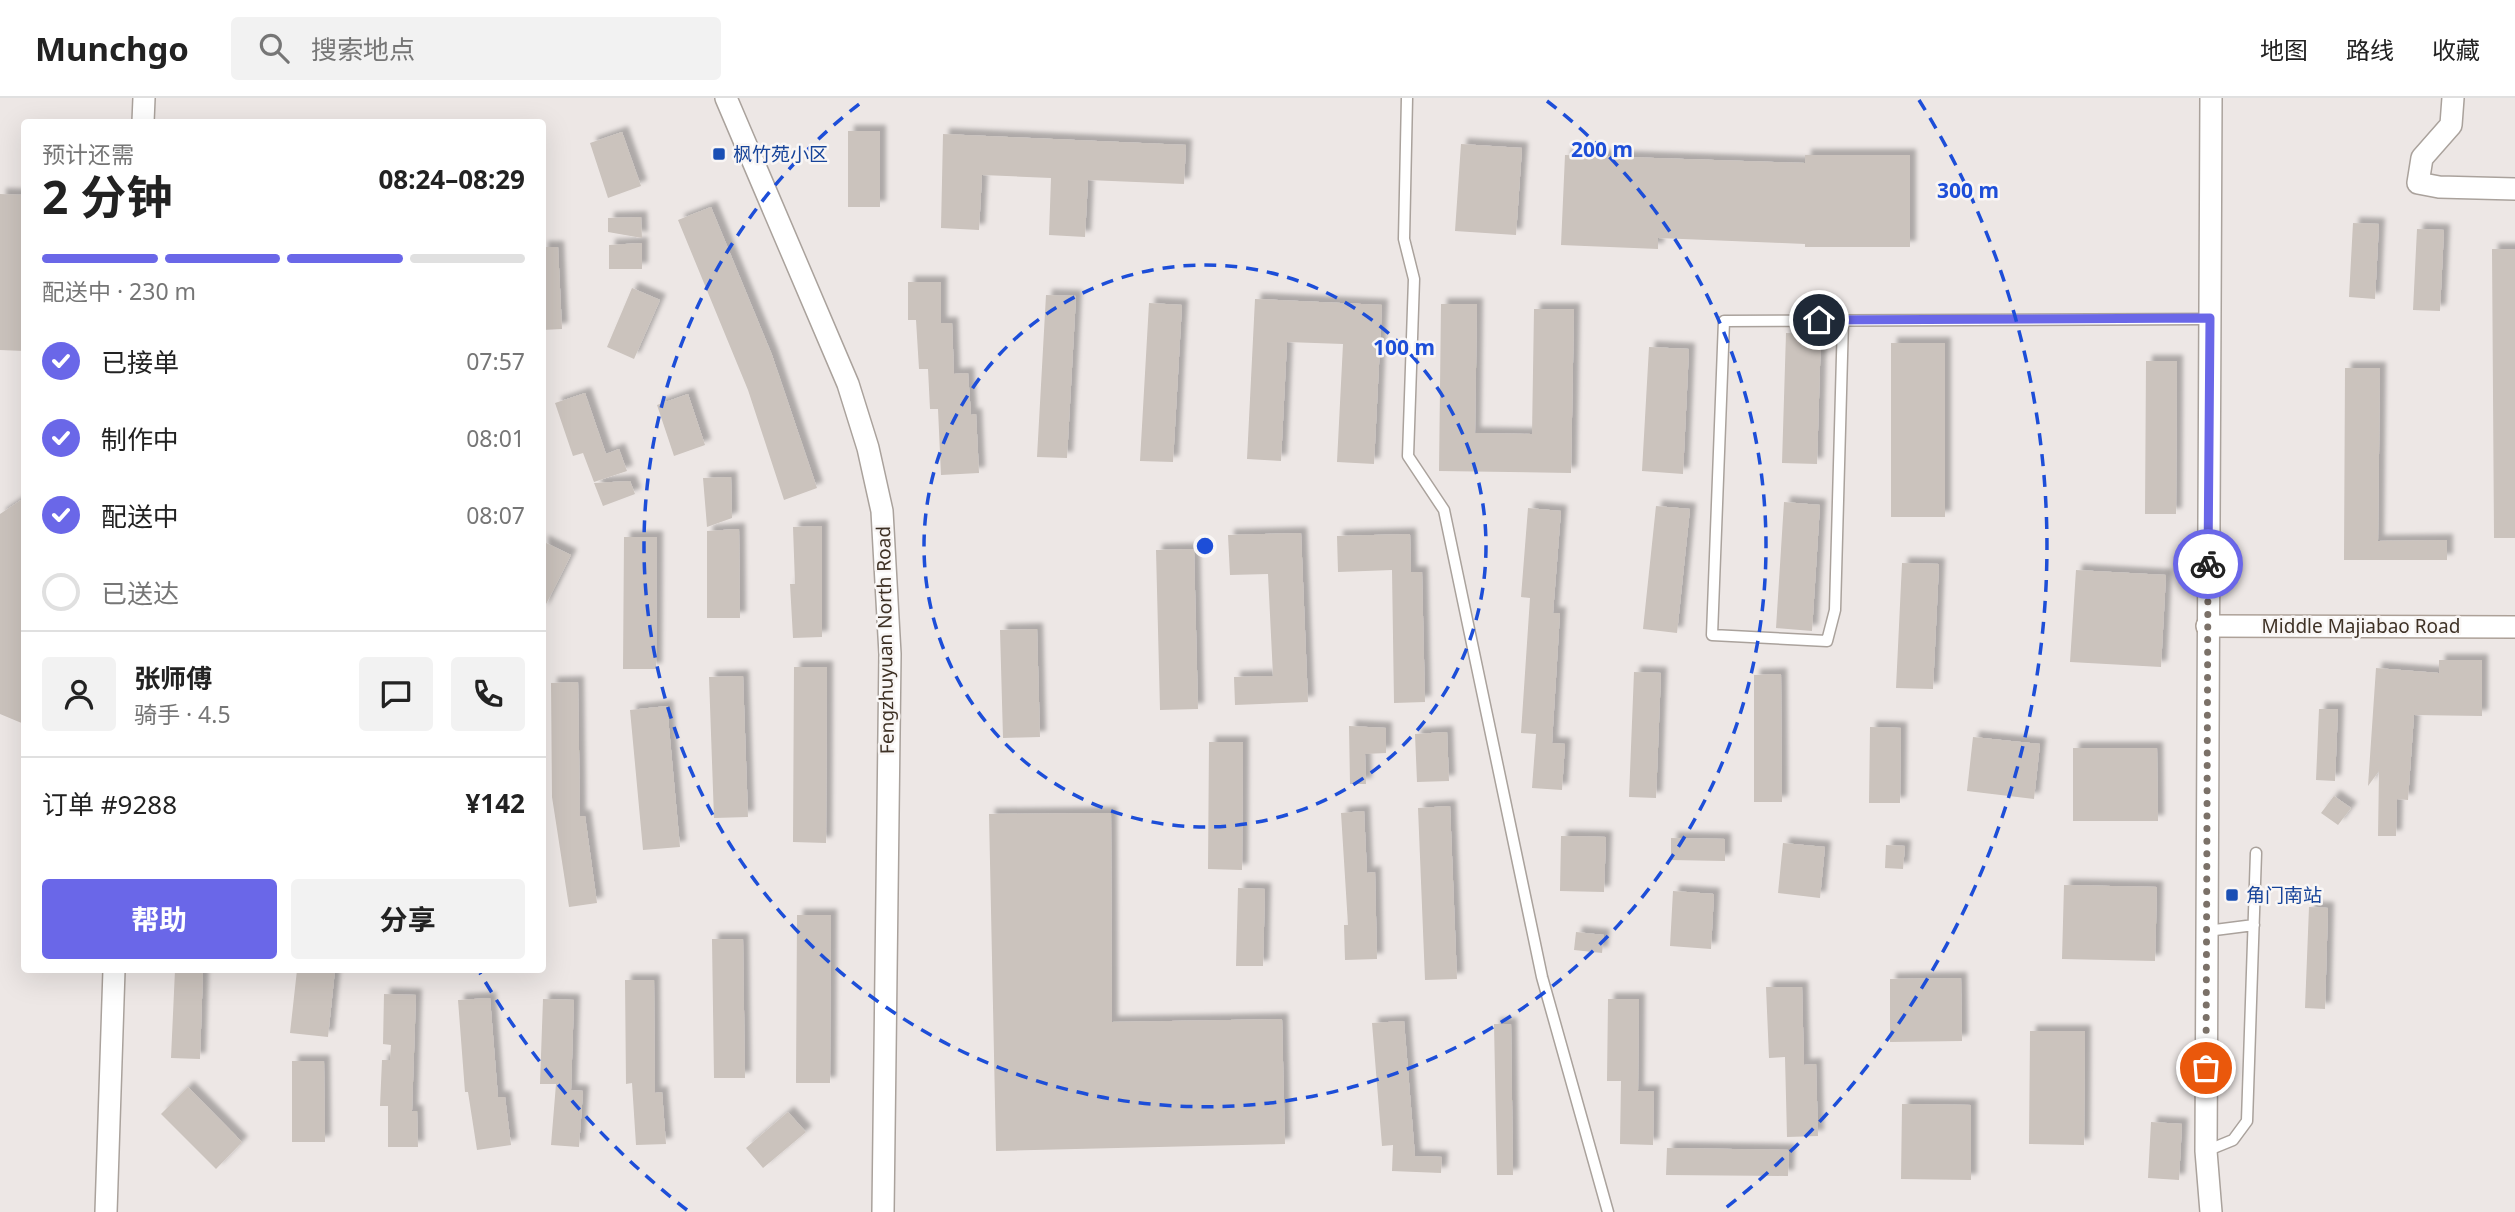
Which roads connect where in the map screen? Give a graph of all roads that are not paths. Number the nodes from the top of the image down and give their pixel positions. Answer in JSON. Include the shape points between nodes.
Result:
{"nodes":[{"id":1,"x":144,"y":98,"type":"edge"},
{"id":2,"x":726,"y":98,"type":"edge"},
{"id":3,"x":1407,"y":98,"type":"edge"},
{"id":4,"x":2211,"y":98,"type":"edge"},
{"id":5,"x":2453,"y":98,"type":"edge"},
{"id":6,"x":143,"y":119,"type":"edge"},
{"id":7,"x":2515,"y":189,"type":"edge"},
{"id":8,"x":2210,"y":318,"type":"junction"},
{"id":9,"x":1843,"y":320,"type":"junction"},
{"id":10,"x":2207,"y":626,"type":"junction"},
{"id":11,"x":2515,"y":627,"type":"edge"},
{"id":12,"x":2256,"y":853,"type":"dead end"},
{"id":13,"x":2254,"y":925,"type":"junction"},
{"id":14,"x":2207,"y":930,"type":"junction"},
{"id":15,"x":114,"y":973,"type":"edge"},
{"id":16,"x":2206,"y":1151,"type":"junction"},
{"id":17,"x":106,"y":1212,"type":"edge"},
{"id":18,"x":883,"y":1212,"type":"edge"},
{"id":19,"x":1608,"y":1212,"type":"edge"},
{"id":20,"x":2211,"y":1212,"type":"edge"}],
"edges":[{"from":1,"to":6,"type":"street"},
{"from":2,"to":18,"type":"street","name":"Fengzhuyuan North Road","via":[[848,384],[882,511],[890,654]]},
{"from":3,"to":19,"type":"lane","via":[[1404,239],[1414,279],[1408,456],[1444,510],[1542,977]]},
{"from":4,"to":8,"type":"street"},
{"from":5,"to":7,"type":"street","via":[[2451,125],[2422,158],[2418,183]]},
{"from":8,"to":9,"type":"lane"},
{"from":8,"to":10,"type":"street"},
{"from":9,"to":9,"type":"lane","via":[[1724,321],[1712,635],[1827,640],[1835,610]]},
{"from":10,"to":11,"type":"street","name":"Middle Majiabao Road"},
{"from":10,"to":14,"type":"street"},
{"from":12,"to":13,"type":"lane"},
{"from":13,"to":14,"type":"lane"},
{"from":13,"to":16,"type":"lane","via":[[2247,1121],[2233,1140]]},
{"from":14,"to":16,"type":"street"},
{"from":15,"to":17,"type":"street"},
{"from":16,"to":20,"type":"street"}]}
